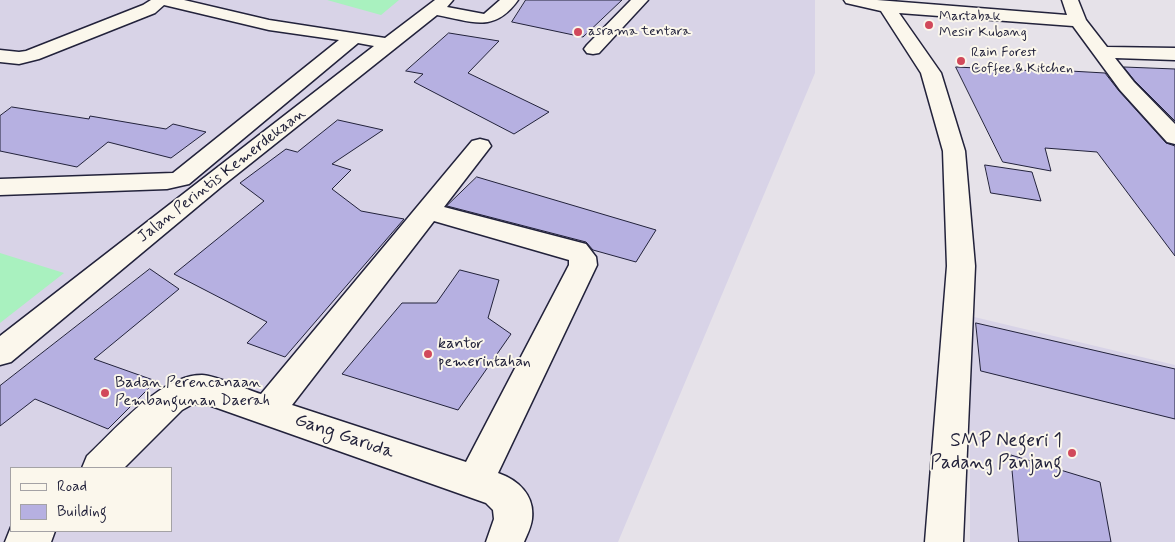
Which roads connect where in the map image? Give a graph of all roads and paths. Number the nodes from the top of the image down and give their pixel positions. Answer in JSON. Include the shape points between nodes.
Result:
{"nodes":[{"id":1,"x":162,"y":0,"type":"edge"},
{"id":2,"x":510,"y":0,"type":"edge"},
{"id":3,"x":640,"y":0,"type":"edge"},
{"id":4,"x":852,"y":0,"type":"edge"},
{"id":5,"x":1070,"y":0,"type":"edge"},
{"id":6,"x":439,"y":4,"type":"edge"},
{"id":7,"x":886,"y":7,"type":"junction"},
{"id":8,"x":1078,"y":20,"type":"junction"},
{"id":9,"x":354,"y":37,"type":"junction"},
{"id":10,"x":389,"y":44,"type":"junction"},
{"id":11,"x":593,"y":49,"type":"dead end"},
{"id":12,"x":1103,"y":52,"type":"junction"},
{"id":13,"x":1175,"y":54,"type":"edge"},
{"id":14,"x":0,"y":56,"type":"edge"},
{"id":15,"x":1175,"y":136,"type":"edge"},
{"id":16,"x":480,"y":146,"type":"dead end"},
{"id":17,"x":0,"y":187,"type":"edge"},
{"id":18,"x":428,"y":210,"type":"junction"},
{"id":19,"x":0,"y":353,"type":"edge"},
{"id":20,"x":266,"y":411,"type":"junction"},
{"id":21,"x":101,"y":467,"type":"edge"},
{"id":22,"x":475,"y":482,"type":"junction"},
{"id":23,"x":35,"y":532,"type":"edge"},
{"id":24,"x":24,"y":542,"type":"edge"},
{"id":25,"x":504,"y":542,"type":"edge"},
{"id":26,"x":944,"y":542,"type":"edge"}],
"edges":[{"from":1,"to":9,"type":"street","via":[[268,25]]},
{"from":1,"to":14,"type":"street","via":[[149,9],[32,55],[19,58]]},
{"from":2,"to":6,"type":"street","via":[[491,17],[484,19]]},
{"from":3,"to":11,"type":"street"},
{"from":4,"to":7,"type":"street"},
{"from":5,"to":8,"type":"street"},
{"from":6,"to":10,"type":"street","name":"Jalan Perintis Kemerdekaan"},
{"from":7,"to":8,"type":"street"},
{"from":7,"to":26,"type":"street","via":[[932,73],[954,152],[960,266]]},
{"from":8,"to":12,"type":"street"},
{"from":9,"to":10,"type":"street"},
{"from":9,"to":17,"type":"street","via":[[181,178],[167,182]]},
{"from":10,"to":19,"type":"street","name":"Jalan Perintis Kemerdekaan"},
{"from":12,"to":13,"type":"street"},
{"from":12,"to":15,"type":"street","via":[[1127,86]]},
{"from":16,"to":18,"type":"street"},
{"from":18,"to":20,"type":"street"},
{"from":18,"to":22,"type":"street","via":[[577,251],[583,257],[583,265]]},
{"from":20,"to":21,"type":"street","name":"Gang Garuda","via":[[203,389],[186,392],[170,400]]},
{"from":20,"to":22,"type":"street","name":"Gang Garuda"},
{"from":22,"to":25,"type":"street","name":"Gang Garuda","via":[[498,490],[511,501],[512,519]]},
{"from":23,"to":24,"type":"street"}]}
